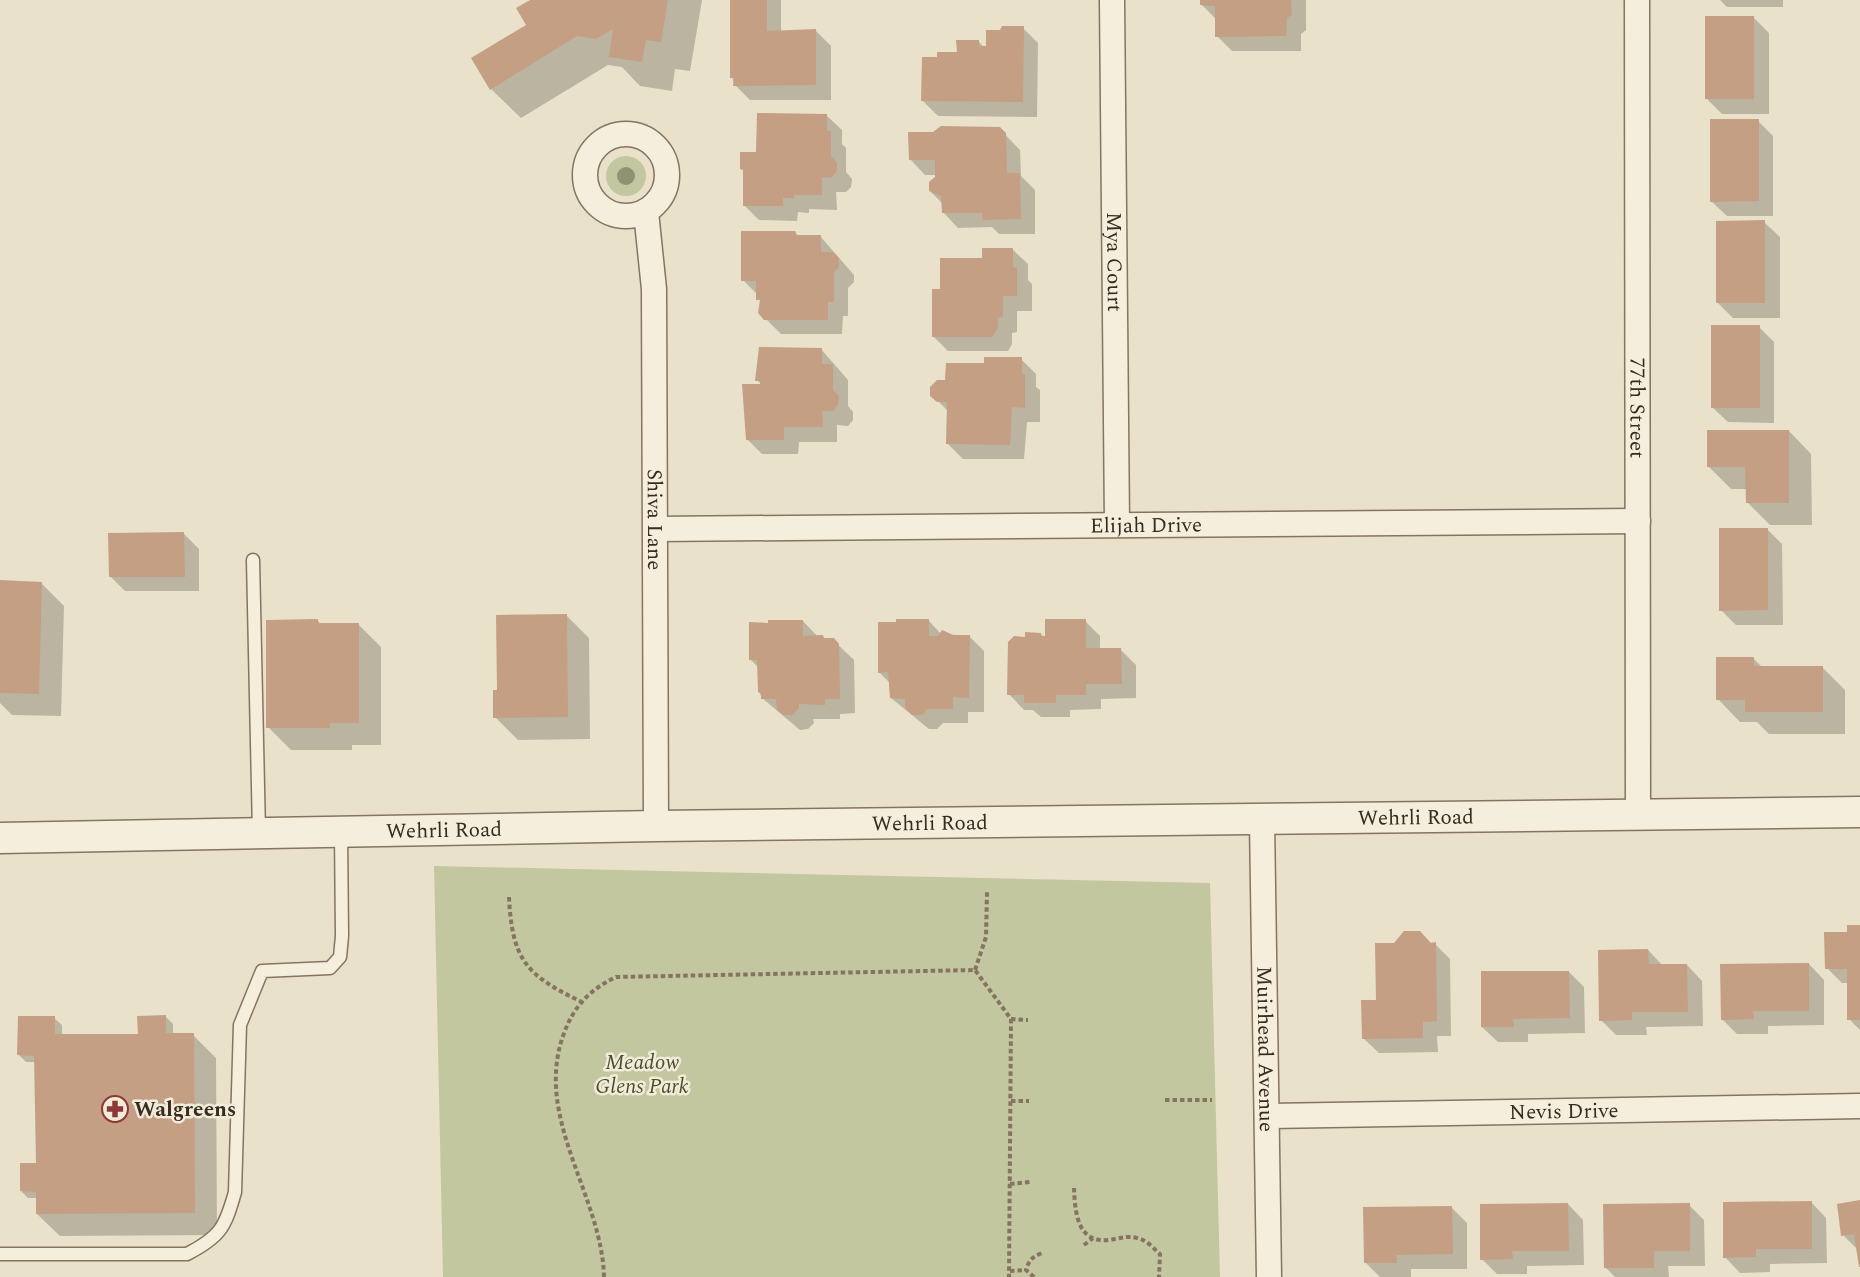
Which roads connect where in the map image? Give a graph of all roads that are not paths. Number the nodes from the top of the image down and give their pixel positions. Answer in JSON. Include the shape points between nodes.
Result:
{"nodes":[{"id":1,"x":1112,"y":0,"type":"edge"},
{"id":2,"x":1637,"y":0,"type":"edge"},
{"id":3,"x":646,"y":212,"type":"dead end"},
{"id":4,"x":1638,"y":521,"type":"junction"},
{"id":5,"x":1117,"y":524,"type":"junction"},
{"id":6,"x":656,"y":529,"type":"junction"},
{"id":7,"x":253,"y":560,"type":"dead end"},
{"id":8,"x":1860,"y":812,"type":"edge"},
{"id":9,"x":1638,"y":817,"type":"junction"},
{"id":10,"x":1262,"y":821,"type":"junction"},
{"id":11,"x":656,"y":826,"type":"junction"},
{"id":12,"x":341,"y":832,"type":"junction"},
{"id":13,"x":259,"y":833,"type":"junction"},
{"id":14,"x":0,"y":838,"type":"edge"},
{"id":15,"x":1860,"y":1106,"type":"edge"},
{"id":16,"x":1267,"y":1116,"type":"junction"},
{"id":17,"x":0,"y":1254,"type":"edge"},
{"id":18,"x":1269,"y":1277,"type":"edge"}],
"edges":[{"from":1,"to":5,"type":"street","name":"Mya Court"},
{"from":2,"to":4,"type":"street","name":"77th Street"},
{"from":3,"to":6,"type":"street","name":"Shiva Lane","via":[[654,289]]},
{"from":4,"to":5,"type":"street","name":"Elijah Drive"},
{"from":4,"to":9,"type":"street","name":"77th Street"},
{"from":5,"to":6,"type":"street","name":"Elijah Drive"},
{"from":6,"to":11,"type":"street","name":"Shiva Lane"},
{"from":7,"to":13,"type":"lane"},
{"from":8,"to":9,"type":"street","name":"Wehrli Road"},
{"from":9,"to":10,"type":"street","name":"Wehrli Road"},
{"from":10,"to":11,"type":"street","name":"Wehrli Road"},
{"from":10,"to":16,"type":"street","name":"Muirhead Avenue"},
{"from":11,"to":12,"type":"street","name":"Wehrli Road"},
{"from":12,"to":13,"type":"street","name":"Wehrli Road"},
{"from":12,"to":17,"type":"lane","via":[[340,957],[330,968],[262,971],[240,1025],[235,1192],[228,1218],[212,1242],[187,1254]]},
{"from":13,"to":14,"type":"street","name":"Wehrli Road"},
{"from":15,"to":16,"type":"street","name":"Nevis Drive"},
{"from":16,"to":18,"type":"street","name":"Muirhead Avenue"}]}
